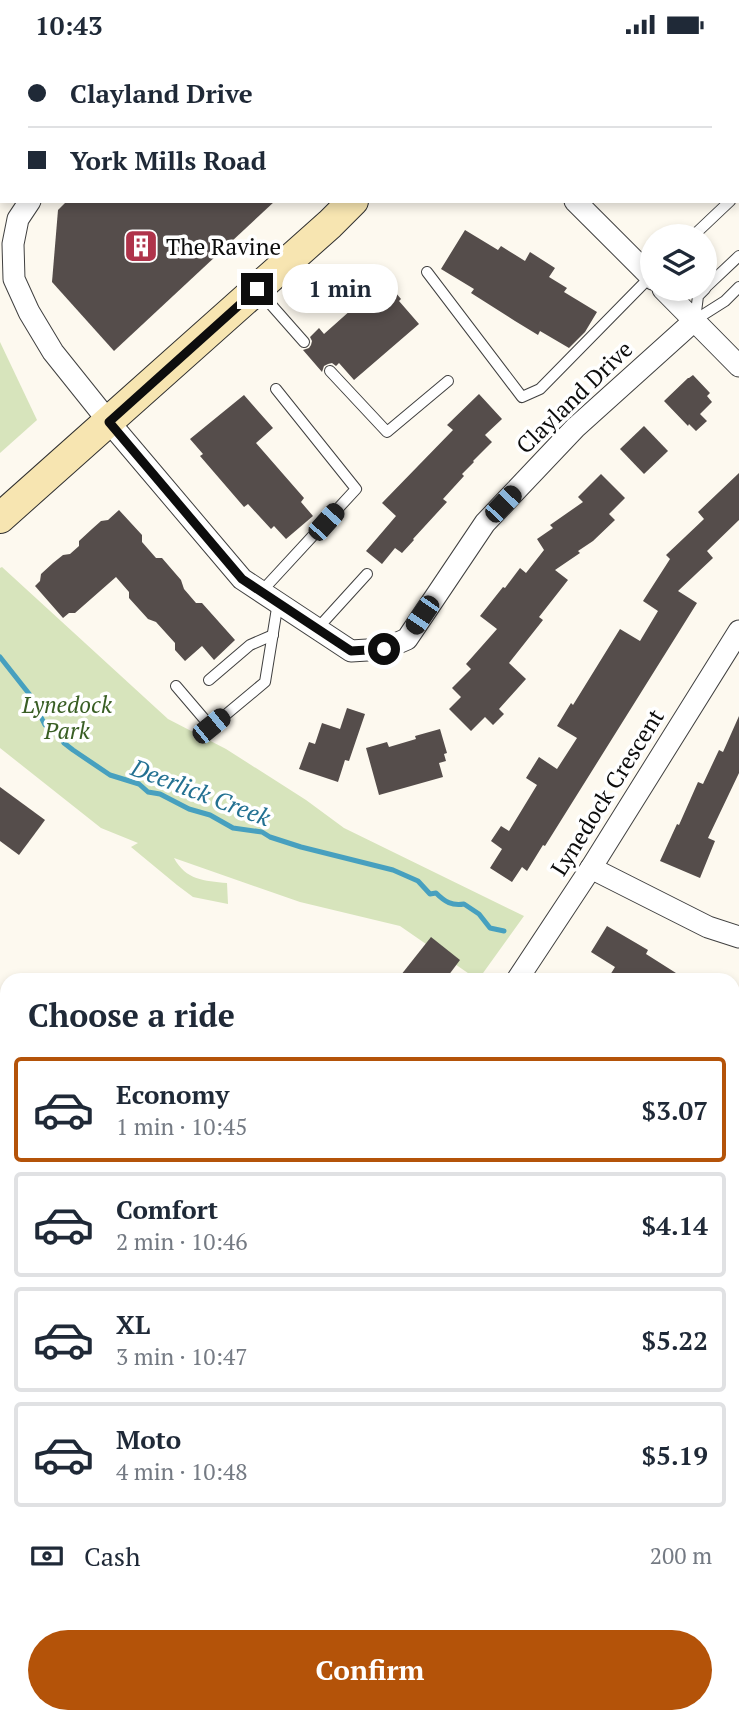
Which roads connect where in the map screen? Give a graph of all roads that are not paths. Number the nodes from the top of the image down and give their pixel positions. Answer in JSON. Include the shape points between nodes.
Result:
{"nodes":[{"id":1,"x":29,"y":203,"type":"edge"},
{"id":2,"x":351,"y":203,"type":"edge"},
{"id":3,"x":577,"y":203,"type":"edge"},
{"id":4,"x":728,"y":203,"type":"edge"},
{"id":5,"x":706,"y":224,"type":"edge"},
{"id":6,"x":739,"y":256,"type":"edge"},
{"id":7,"x":640,"y":264,"type":"edge"},
{"id":8,"x":427,"y":272,"type":"dead end"},
{"id":9,"x":717,"y":277,"type":"edge"},
{"id":10,"x":739,"y":287,"type":"edge"},
{"id":11,"x":257,"y":289,"type":"junction"},
{"id":12,"x":640,"y":293,"type":"edge"},
{"id":13,"x":676,"y":301,"type":"edge"},
{"id":14,"x":697,"y":301,"type":"edge"},
{"id":15,"x":695,"y":320,"type":"junction"},
{"id":16,"x":304,"y":342,"type":"dead end"},
{"id":17,"x":739,"y":366,"type":"edge"},
{"id":18,"x":330,"y":371,"type":"dead end"},
{"id":19,"x":448,"y":381,"type":"dead end"},
{"id":20,"x":276,"y":389,"type":"dead end"},
{"id":21,"x":109,"y":422,"type":"junction"},
{"id":22,"x":0,"y":518,"type":"edge"},
{"id":23,"x":367,"y":575,"type":"dead end"},
{"id":24,"x":270,"y":597,"type":"junction"},
{"id":25,"x":317,"y":629,"type":"junction"},
{"id":26,"x":739,"y":631,"type":"edge"},
{"id":27,"x":273,"y":635,"type":"junction"},
{"id":28,"x":733,"y":653,"type":"edge"},
{"id":29,"x":209,"y":681,"type":"dead end"},
{"id":30,"x":176,"y":686,"type":"dead end"},
{"id":31,"x":591,"y":868,"type":"junction"},
{"id":32,"x":739,"y":937,"type":"edge"},
{"id":33,"x":522,"y":973,"type":"edge"}],
"edges":[{"from":1,"to":21,"type":"street","name":"Clayland Drive","via":[[18,219],[13,244],[14,279],[53,352]]},
{"from":2,"to":11,"type":"main road"},
{"from":3,"to":7,"type":"street"},
{"from":4,"to":5,"type":"lane"},
{"from":6,"to":9,"type":"lane"},
{"from":8,"to":12,"type":"lane","via":[[522,397],[540,389]]},
{"from":10,"to":15,"type":"lane"},
{"from":11,"to":16,"type":"lane"},
{"from":11,"to":21,"type":"main road"},
{"from":13,"to":15,"type":"street"},
{"from":14,"to":15,"type":"lane"},
{"from":15,"to":17,"type":"street"},
{"from":15,"to":25,"type":"street","name":"Clayland Drive","via":[[575,428],[485,523],[407,639],[384,649],[351,651]]},
{"from":18,"to":19,"type":"lane","via":[[387,432]]},
{"from":20,"to":24,"type":"lane","via":[[356,489]]},
{"from":21,"to":22,"type":"main road"},
{"from":21,"to":24,"type":"street","name":"Clayland Drive","via":[[242,579]]},
{"from":23,"to":25,"type":"lane"},
{"from":24,"to":25,"type":"street","name":"Clayland Drive"},
{"from":24,"to":27,"type":"lane"},
{"from":26,"to":28,"type":"street","name":"Lynedock Crescent"},
{"from":27,"to":29,"type":"lane","via":[[250,645]]},
{"from":27,"to":30,"type":"lane","via":[[265,682],[211,726]]},
{"from":28,"to":31,"type":"street","name":"Lynedock Crescent"},
{"from":31,"to":32,"type":"street","via":[[708,927]]},
{"from":31,"to":33,"type":"street","name":"Lynedock Crescent"}]}
